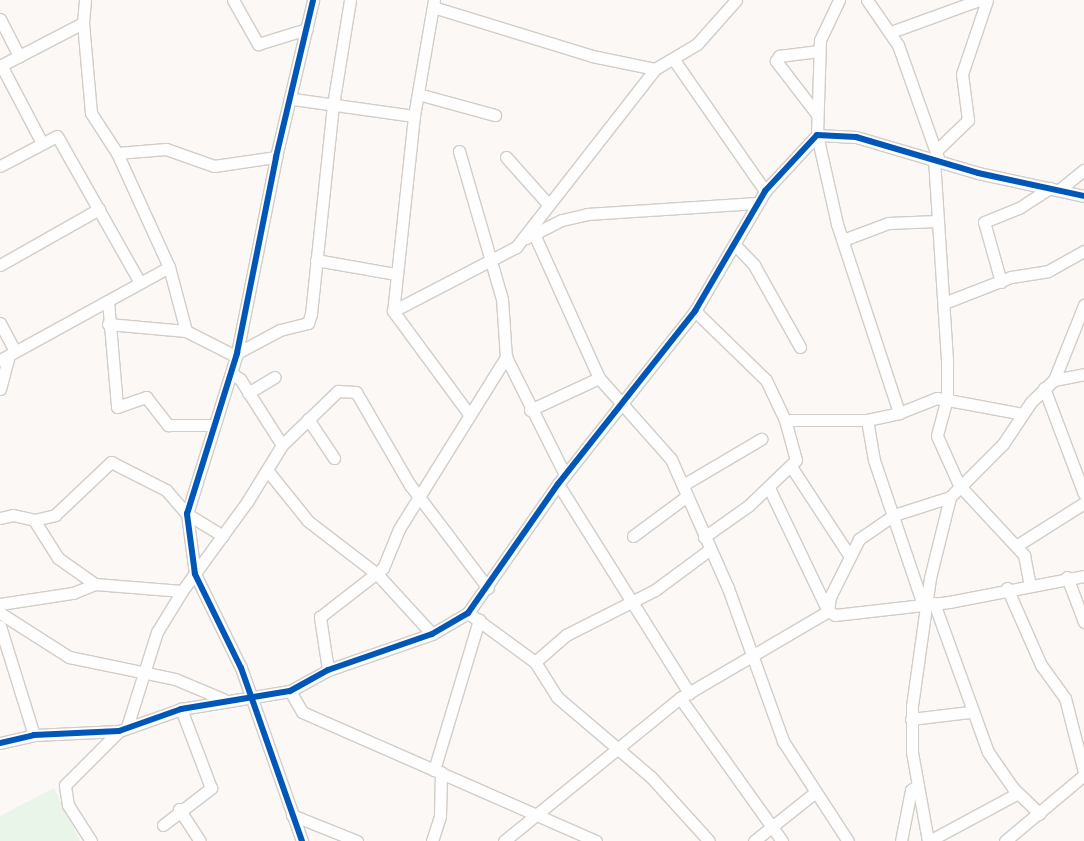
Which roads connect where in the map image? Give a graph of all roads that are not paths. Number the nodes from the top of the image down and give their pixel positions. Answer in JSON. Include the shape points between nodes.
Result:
{"nodes":[{"id":1,"x":85,"y":0,"type":"edge"},
{"id":2,"x":234,"y":0,"type":"edge"},
{"id":3,"x":313,"y":0,"type":"edge"},
{"id":4,"x":350,"y":0,"type":"edge"},
{"id":5,"x":736,"y":0,"type":"edge"},
{"id":6,"x":839,"y":0,"type":"edge"},
{"id":7,"x":866,"y":0,"type":"edge"},
{"id":8,"x":979,"y":0,"type":"edge"},
{"id":9,"x":987,"y":0,"type":"edge"},
{"id":10,"x":433,"y":3,"type":"edge"},
{"id":11,"x":0,"y":19,"type":"edge"},
{"id":12,"x":83,"y":23,"type":"junction"},
{"id":13,"x":307,"y":29,"type":"junction"},
{"id":14,"x":891,"y":32,"type":"junction"},
{"id":15,"x":819,"y":51,"type":"junction"},
{"id":16,"x":19,"y":56,"type":"junction"},
{"id":17,"x":674,"y":60,"type":"junction"},
{"id":18,"x":0,"y":66,"type":"edge"},
{"id":19,"x":655,"y":69,"type":"junction"},
{"id":20,"x":418,"y":94,"type":"junction"},
{"id":21,"x":293,"y":99,"type":"junction"},
{"id":22,"x":333,"y":106,"type":"junction"},
{"id":23,"x":816,"y":113,"type":"junction"},
{"id":24,"x":495,"y":114,"type":"dead end"},
{"id":25,"x":414,"y":116,"type":"junction"},
{"id":26,"x":817,"y":135,"type":"junction"},
{"id":27,"x":42,"y":143,"type":"junction"},
{"id":28,"x":459,"y":151,"type":"dead end"},
{"id":29,"x":117,"y":153,"type":"junction"},
{"id":30,"x":506,"y":156,"type":"dead end"},
{"id":31,"x":937,"y":156,"type":"junction"},
{"id":32,"x":276,"y":157,"type":"junction"},
{"id":33,"x":0,"y":166,"type":"edge"},
{"id":34,"x":1084,"y":170,"type":"edge"},
{"id":35,"x":1055,"y":189,"type":"junction"},
{"id":36,"x":765,"y":191,"type":"junction"},
{"id":37,"x":1084,"y":196,"type":"edge"},
{"id":38,"x":757,"y":203,"type":"junction"},
{"id":39,"x":548,"y":204,"type":"junction"},
{"id":40,"x":99,"y":209,"type":"junction"},
{"id":41,"x":938,"y":221,"type":"junction"},
{"id":42,"x":530,"y":236,"type":"junction"},
{"id":43,"x":843,"y":240,"type":"junction"},
{"id":44,"x":735,"y":245,"type":"junction"},
{"id":45,"x":1084,"y":251,"type":"edge"},
{"id":46,"x":316,"y":260,"type":"junction"},
{"id":47,"x":489,"y":261,"type":"junction"},
{"id":48,"x":0,"y":265,"type":"edge"},
{"id":49,"x":169,"y":267,"type":"junction"},
{"id":50,"x":396,"y":274,"type":"junction"},
{"id":51,"x":139,"y":281,"type":"junction"},
{"id":52,"x":1001,"y":282,"type":"junction"},
{"id":53,"x":108,"y":301,"type":"junction"},
{"id":54,"x":944,"y":303,"type":"junction"},
{"id":55,"x":393,"y":311,"type":"junction"},
{"id":56,"x":696,"y":311,"type":"junction"},
{"id":57,"x":1083,"y":314,"type":"edge"},
{"id":58,"x":0,"y":323,"type":"edge"},
{"id":59,"x":108,"y":324,"type":"junction"},
{"id":60,"x":186,"y":331,"type":"junction"},
{"id":61,"x":800,"y":347,"type":"dead end"},
{"id":62,"x":8,"y":355,"type":"edge"},
{"id":63,"x":236,"y":355,"type":"junction"},
{"id":64,"x":506,"y":358,"type":"junction"},
{"id":65,"x":231,"y":373,"type":"junction"},
{"id":66,"x":1084,"y":374,"type":"edge"},
{"id":67,"x":275,"y":378,"type":"dead end"},
{"id":68,"x":599,"y":378,"type":"junction"},
{"id":69,"x":1054,"y":380,"type":"junction"},
{"id":70,"x":1044,"y":388,"type":"junction"},
{"id":71,"x":0,"y":389,"type":"edge"},
{"id":72,"x":248,"y":393,"type":"junction"},
{"id":73,"x":947,"y":398,"type":"junction"},
{"id":74,"x":623,"y":408,"type":"junction"},
{"id":75,"x":530,"y":410,"type":"junction"},
{"id":76,"x":469,"y":414,"type":"junction"},
{"id":77,"x":899,"y":414,"type":"junction"},
{"id":78,"x":1023,"y":414,"type":"junction"},
{"id":79,"x":308,"y":419,"type":"junction"},
{"id":80,"x":786,"y":420,"type":"junction"},
{"id":81,"x":868,"y":420,"type":"junction"},
{"id":82,"x":214,"y":425,"type":"junction"},
{"id":83,"x":761,"y":439,"type":"dead end"},
{"id":84,"x":282,"y":445,"type":"junction"},
{"id":85,"x":334,"y":458,"type":"dead end"},
{"id":86,"x":792,"y":468,"type":"junction"},
{"id":87,"x":267,"y":470,"type":"junction"},
{"id":88,"x":565,"y":475,"type":"junction"},
{"id":89,"x":558,"y":484,"type":"junction"},
{"id":90,"x":682,"y":485,"type":"junction"},
{"id":91,"x":959,"y":485,"type":"junction"},
{"id":92,"x":768,"y":488,"type":"junction"},
{"id":93,"x":1084,"y":494,"type":"edge"},
{"id":94,"x":687,"y":496,"type":"junction"},
{"id":95,"x":418,"y":497,"type":"junction"},
{"id":96,"x":950,"y":497,"type":"junction"},
{"id":97,"x":1084,"y":503,"type":"edge"},
{"id":98,"x":187,"y":514,"type":"junction"},
{"id":99,"x":894,"y":515,"type":"junction"},
{"id":100,"x":0,"y":518,"type":"edge"},
{"id":101,"x":34,"y":520,"type":"junction"},
{"id":102,"x":224,"y":536,"type":"junction"},
{"id":103,"x":633,"y":536,"type":"dead end"},
{"id":104,"x":704,"y":537,"type":"junction"},
{"id":105,"x":1016,"y":546,"type":"junction"},
{"id":106,"x":709,"y":550,"type":"junction"},
{"id":107,"x":849,"y":555,"type":"junction"},
{"id":108,"x":195,"y":574,"type":"junction"},
{"id":109,"x":378,"y":575,"type":"junction"},
{"id":110,"x":1084,"y":576,"type":"edge"},
{"id":111,"x":1067,"y":577,"type":"junction"},
{"id":112,"x":95,"y":584,"type":"junction"},
{"id":113,"x":1030,"y":585,"type":"junction"},
{"id":114,"x":488,"y":588,"type":"junction"},
{"id":115,"x":1007,"y":588,"type":"junction"},
{"id":116,"x":182,"y":591,"type":"junction"},
{"id":117,"x":0,"y":604,"type":"edge"},
{"id":118,"x":630,"y":604,"type":"junction"},
{"id":119,"x":928,"y":604,"type":"junction"},
{"id":120,"x":828,"y":611,"type":"junction"},
{"id":121,"x":0,"y":613,"type":"edge"},
{"id":122,"x":468,"y":613,"type":"junction"},
{"id":123,"x":479,"y":620,"type":"junction"},
{"id":124,"x":1084,"y":622,"type":"edge"},
{"id":125,"x":0,"y":626,"type":"edge"},
{"id":126,"x":432,"y":634,"type":"junction"},
{"id":127,"x":751,"y":657,"type":"junction"},
{"id":128,"x":535,"y":662,"type":"junction"},
{"id":129,"x":328,"y":670,"type":"junction"},
{"id":130,"x":146,"y":673,"type":"junction"},
{"id":131,"x":290,"y":691,"type":"junction"},
{"id":132,"x":684,"y":696,"type":"junction"},
{"id":133,"x":251,"y":697,"type":"junction"},
{"id":134,"x":223,"y":699,"type":"junction"},
{"id":135,"x":181,"y":708,"type":"junction"},
{"id":136,"x":970,"y":712,"type":"junction"},
{"id":137,"x":911,"y":719,"type":"junction"},
{"id":138,"x":123,"y":729,"type":"junction"},
{"id":139,"x":34,"y":735,"type":"junction"},
{"id":140,"x":0,"y":743,"type":"edge"},
{"id":141,"x":616,"y":748,"type":"junction"},
{"id":142,"x":437,"y":771,"type":"junction"},
{"id":143,"x":1084,"y":773,"type":"edge"},
{"id":144,"x":917,"y":786,"type":"junction"},
{"id":145,"x":1018,"y":793,"type":"junction"},
{"id":146,"x":813,"y":794,"type":"junction"},
{"id":147,"x":179,"y":809,"type":"junction"},
{"id":148,"x":535,"y":813,"type":"junction"},
{"id":149,"x":1040,"y":814,"type":"junction"},
{"id":150,"x":292,"y":815,"type":"junction"},
{"id":151,"x":163,"y":825,"type":"dead end"},
{"id":152,"x":770,"y":826,"type":"junction"},
{"id":153,"x":91,"y":841,"type":"edge"},
{"id":154,"x":200,"y":841,"type":"edge"},
{"id":155,"x":302,"y":841,"type":"edge"},
{"id":156,"x":357,"y":841,"type":"edge"},
{"id":157,"x":432,"y":841,"type":"edge"},
{"id":158,"x":504,"y":841,"type":"edge"},
{"id":159,"x":596,"y":841,"type":"edge"},
{"id":160,"x":709,"y":841,"type":"edge"},
{"id":161,"x":754,"y":841,"type":"edge"},
{"id":162,"x":782,"y":841,"type":"edge"},
{"id":163,"x":848,"y":841,"type":"edge"},
{"id":164,"x":901,"y":841,"type":"edge"},
{"id":165,"x":928,"y":841,"type":"edge"},
{"id":166,"x":1005,"y":841,"type":"edge"}],
"edges":[{"from":1,"to":12,"type":"street"},
{"from":2,"to":13,"type":"street","via":[[258,44]]},
{"from":3,"to":13,"type":"street"},
{"from":4,"to":22,"type":"street"},
{"from":5,"to":17,"type":"street","via":[[712,30]]},
{"from":6,"to":15,"type":"street","via":[[824,27]]},
{"from":7,"to":14,"type":"street"},
{"from":8,"to":14,"type":"street"},
{"from":9,"to":31,"type":"street","via":[[962,74],[968,120]]},
{"from":10,"to":19,"type":"street","via":[[592,56]]},
{"from":10,"to":20,"type":"street"},
{"from":11,"to":16,"type":"street"},
{"from":12,"to":16,"type":"street"},
{"from":12,"to":29,"type":"street","via":[[91,113]]},
{"from":13,"to":21,"type":"street"},
{"from":14,"to":31,"type":"street"},
{"from":15,"to":23,"type":"street"},
{"from":15,"to":23,"type":"street","via":[[779,56],[776,61]]},
{"from":16,"to":18,"type":"street"},
{"from":17,"to":19,"type":"street"},
{"from":17,"to":36,"type":"street"},
{"from":18,"to":27,"type":"street"},
{"from":19,"to":39,"type":"street"},
{"from":20,"to":24,"type":"street"},
{"from":20,"to":25,"type":"street"},
{"from":21,"to":22,"type":"street"},
{"from":21,"to":32,"type":"street"},
{"from":22,"to":25,"type":"street"},
{"from":22,"to":46,"type":"street"},
{"from":23,"to":26,"type":"street"},
{"from":25,"to":50,"type":"street"},
{"from":26,"to":31,"type":"street","via":[[856,138]]},
{"from":26,"to":36,"type":"street"},
{"from":26,"to":43,"type":"street"},
{"from":27,"to":33,"type":"street"},
{"from":27,"to":40,"type":"street","via":[[57,136]]},
{"from":28,"to":47,"type":"street"},
{"from":29,"to":32,"type":"street","via":[[166,149],[214,166]]},
{"from":29,"to":49,"type":"street"},
{"from":30,"to":39,"type":"street"},
{"from":31,"to":35,"type":"street"},
{"from":31,"to":41,"type":"street"},
{"from":32,"to":63,"type":"street"},
{"from":34,"to":35,"type":"street"},
{"from":35,"to":37,"type":"street"},
{"from":35,"to":52,"type":"street","via":[[984,222]]},
{"from":36,"to":38,"type":"street"},
{"from":38,"to":42,"type":"street","via":[[587,214]]},
{"from":38,"to":44,"type":"street"},
{"from":39,"to":42,"type":"street"},
{"from":40,"to":48,"type":"street"},
{"from":40,"to":51,"type":"street"},
{"from":41,"to":43,"type":"street","via":[[888,223]]},
{"from":41,"to":54,"type":"street"},
{"from":42,"to":47,"type":"street"},
{"from":42,"to":68,"type":"street"},
{"from":43,"to":77,"type":"street"},
{"from":44,"to":56,"type":"street"},
{"from":44,"to":61,"type":"street","via":[[754,264]]},
{"from":45,"to":52,"type":"street","via":[[1048,271]]},
{"from":46,"to":50,"type":"street"},
{"from":46,"to":63,"type":"street","via":[[308,324],[280,330]]},
{"from":47,"to":55,"type":"street"},
{"from":47,"to":64,"type":"street","via":[[502,299]]},
{"from":49,"to":51,"type":"street"},
{"from":49,"to":60,"type":"street"},
{"from":50,"to":55,"type":"street"},
{"from":51,"to":53,"type":"street"},
{"from":52,"to":54,"type":"street"},
{"from":53,"to":59,"type":"street"},
{"from":53,"to":62,"type":"street"},
{"from":54,"to":73,"type":"street"},
{"from":55,"to":76,"type":"street"},
{"from":56,"to":74,"type":"street"},
{"from":56,"to":80,"type":"street","via":[[766,380]]},
{"from":57,"to":69,"type":"street"},
{"from":58,"to":62,"type":"street"},
{"from":59,"to":60,"type":"street"},
{"from":59,"to":82,"type":"street","via":[[117,407],[146,396],[168,426]]},
{"from":60,"to":63,"type":"street"},
{"from":62,"to":71,"type":"street"},
{"from":63,"to":65,"type":"street"},
{"from":64,"to":75,"type":"street"},
{"from":64,"to":76,"type":"street"},
{"from":65,"to":72,"type":"street"},
{"from":65,"to":82,"type":"street"},
{"from":66,"to":69,"type":"street"},
{"from":67,"to":72,"type":"street"},
{"from":68,"to":74,"type":"street"},
{"from":68,"to":75,"type":"street"},
{"from":69,"to":70,"type":"street"},
{"from":70,"to":78,"type":"street"},
{"from":70,"to":93,"type":"street"},
{"from":72,"to":84,"type":"street"},
{"from":73,"to":77,"type":"street","via":[[927,400]]},
{"from":73,"to":78,"type":"street"},
{"from":73,"to":91,"type":"street","via":[[937,436]]},
{"from":74,"to":88,"type":"street"},
{"from":74,"to":90,"type":"street","via":[[670,459]]},
{"from":75,"to":88,"type":"street"},
{"from":76,"to":95,"type":"street"},
{"from":77,"to":81,"type":"street"},
{"from":78,"to":91,"type":"street","via":[[1003,444]]},
{"from":79,"to":84,"type":"street"},
{"from":79,"to":85,"type":"street"},
{"from":79,"to":95,"type":"street","via":[[338,392],[356,392]]},
{"from":80,"to":81,"type":"street"},
{"from":80,"to":86,"type":"street","via":[[796,460]]},
{"from":81,"to":99,"type":"street","via":[[874,460]]},
{"from":82,"to":98,"type":"street"},
{"from":83,"to":90,"type":"street"},
{"from":84,"to":87,"type":"street"},
{"from":86,"to":92,"type":"street"},
{"from":86,"to":107,"type":"street"},
{"from":87,"to":102,"type":"street"},
{"from":87,"to":109,"type":"street","via":[[308,521]]},
{"from":88,"to":89,"type":"street"},
{"from":89,"to":114,"type":"street"},
{"from":89,"to":118,"type":"street"},
{"from":90,"to":94,"type":"street"},
{"from":91,"to":96,"type":"street"},
{"from":91,"to":105,"type":"street"},
{"from":92,"to":104,"type":"street"},
{"from":92,"to":120,"type":"street"},
{"from":94,"to":103,"type":"street"},
{"from":94,"to":104,"type":"street"},
{"from":95,"to":109,"type":"street"},
{"from":95,"to":114,"type":"street"},
{"from":96,"to":99,"type":"street"},
{"from":96,"to":119,"type":"street"},
{"from":97,"to":105,"type":"street"},
{"from":98,"to":101,"type":"street","via":[[166,490],[111,462],[55,515]]},
{"from":98,"to":102,"type":"street"},
{"from":98,"to":108,"type":"street"},
{"from":99,"to":107,"type":"street","via":[[872,527]]},
{"from":99,"to":119,"type":"street"},
{"from":100,"to":101,"type":"street","via":[[14,515]]},
{"from":101,"to":112,"type":"street","via":[[58,558]]},
{"from":102,"to":108,"type":"street"},
{"from":104,"to":106,"type":"street"},
{"from":105,"to":113,"type":"street","via":[[1024,555]]},
{"from":106,"to":118,"type":"street"},
{"from":106,"to":127,"type":"street","via":[[728,588]]},
{"from":107,"to":120,"type":"street"},
{"from":108,"to":116,"type":"street"},
{"from":108,"to":133,"type":"street"},
{"from":109,"to":126,"type":"street"},
{"from":109,"to":129,"type":"street","via":[[320,617]]},
{"from":110,"to":111,"type":"street"},
{"from":111,"to":113,"type":"street"},
{"from":111,"to":124,"type":"street"},
{"from":112,"to":116,"type":"street"},
{"from":112,"to":117,"type":"street","via":[[73,593]]},
{"from":113,"to":115,"type":"street"},
{"from":114,"to":122,"type":"street"},
{"from":115,"to":119,"type":"street"},
{"from":115,"to":143,"type":"street","via":[[1041,665],[1065,698]]},
{"from":116,"to":130,"type":"street","via":[[157,632]]},
{"from":118,"to":128,"type":"street","via":[[566,635]]},
{"from":118,"to":132,"type":"street"},
{"from":119,"to":120,"type":"street","via":[[842,616]]},
{"from":119,"to":136,"type":"street"},
{"from":119,"to":137,"type":"street"},
{"from":120,"to":127,"type":"street"},
{"from":121,"to":130,"type":"street","via":[[69,657]]},
{"from":122,"to":123,"type":"street"},
{"from":122,"to":126,"type":"street"},
{"from":123,"to":128,"type":"street"},
{"from":123,"to":142,"type":"street"},
{"from":125,"to":139,"type":"street"},
{"from":126,"to":129,"type":"street"},
{"from":127,"to":132,"type":"street"},
{"from":127,"to":146,"type":"street","via":[[783,741]]},
{"from":128,"to":141,"type":"street","via":[[557,697]]},
{"from":129,"to":131,"type":"street"},
{"from":130,"to":134,"type":"street","via":[[175,679]]},
{"from":130,"to":138,"type":"street"},
{"from":131,"to":133,"type":"street"},
{"from":131,"to":142,"type":"street","via":[[302,712]]},
{"from":132,"to":141,"type":"street"},
{"from":132,"to":152,"type":"street"},
{"from":133,"to":134,"type":"street"},
{"from":133,"to":150,"type":"street"},
{"from":134,"to":135,"type":"street"},
{"from":135,"to":138,"type":"street"},
{"from":135,"to":147,"type":"street","via":[[211,788]]},
{"from":136,"to":137,"type":"street"},
{"from":136,"to":145,"type":"street","via":[[988,752]]},
{"from":137,"to":144,"type":"street"},
{"from":138,"to":139,"type":"street"},
{"from":138,"to":153,"type":"street","via":[[66,785],[68,805]]},
{"from":139,"to":140,"type":"street"},
{"from":141,"to":148,"type":"street"},
{"from":141,"to":160,"type":"street","via":[[650,777]]},
{"from":142,"to":148,"type":"street"},
{"from":142,"to":157,"type":"street","via":[[440,816]]},
{"from":143,"to":149,"type":"street"},
{"from":144,"to":164,"type":"street","via":[[912,790]]},
{"from":144,"to":165,"type":"street"},
{"from":145,"to":149,"type":"street"},
{"from":145,"to":165,"type":"street"},
{"from":146,"to":152,"type":"street"},
{"from":146,"to":163,"type":"street"},
{"from":147,"to":151,"type":"street"},
{"from":147,"to":154,"type":"street"},
{"from":148,"to":158,"type":"street"},
{"from":148,"to":159,"type":"street"},
{"from":149,"to":166,"type":"street"},
{"from":150,"to":155,"type":"street"},
{"from":150,"to":156,"type":"street"},
{"from":152,"to":161,"type":"street"},
{"from":152,"to":162,"type":"street"}]}
